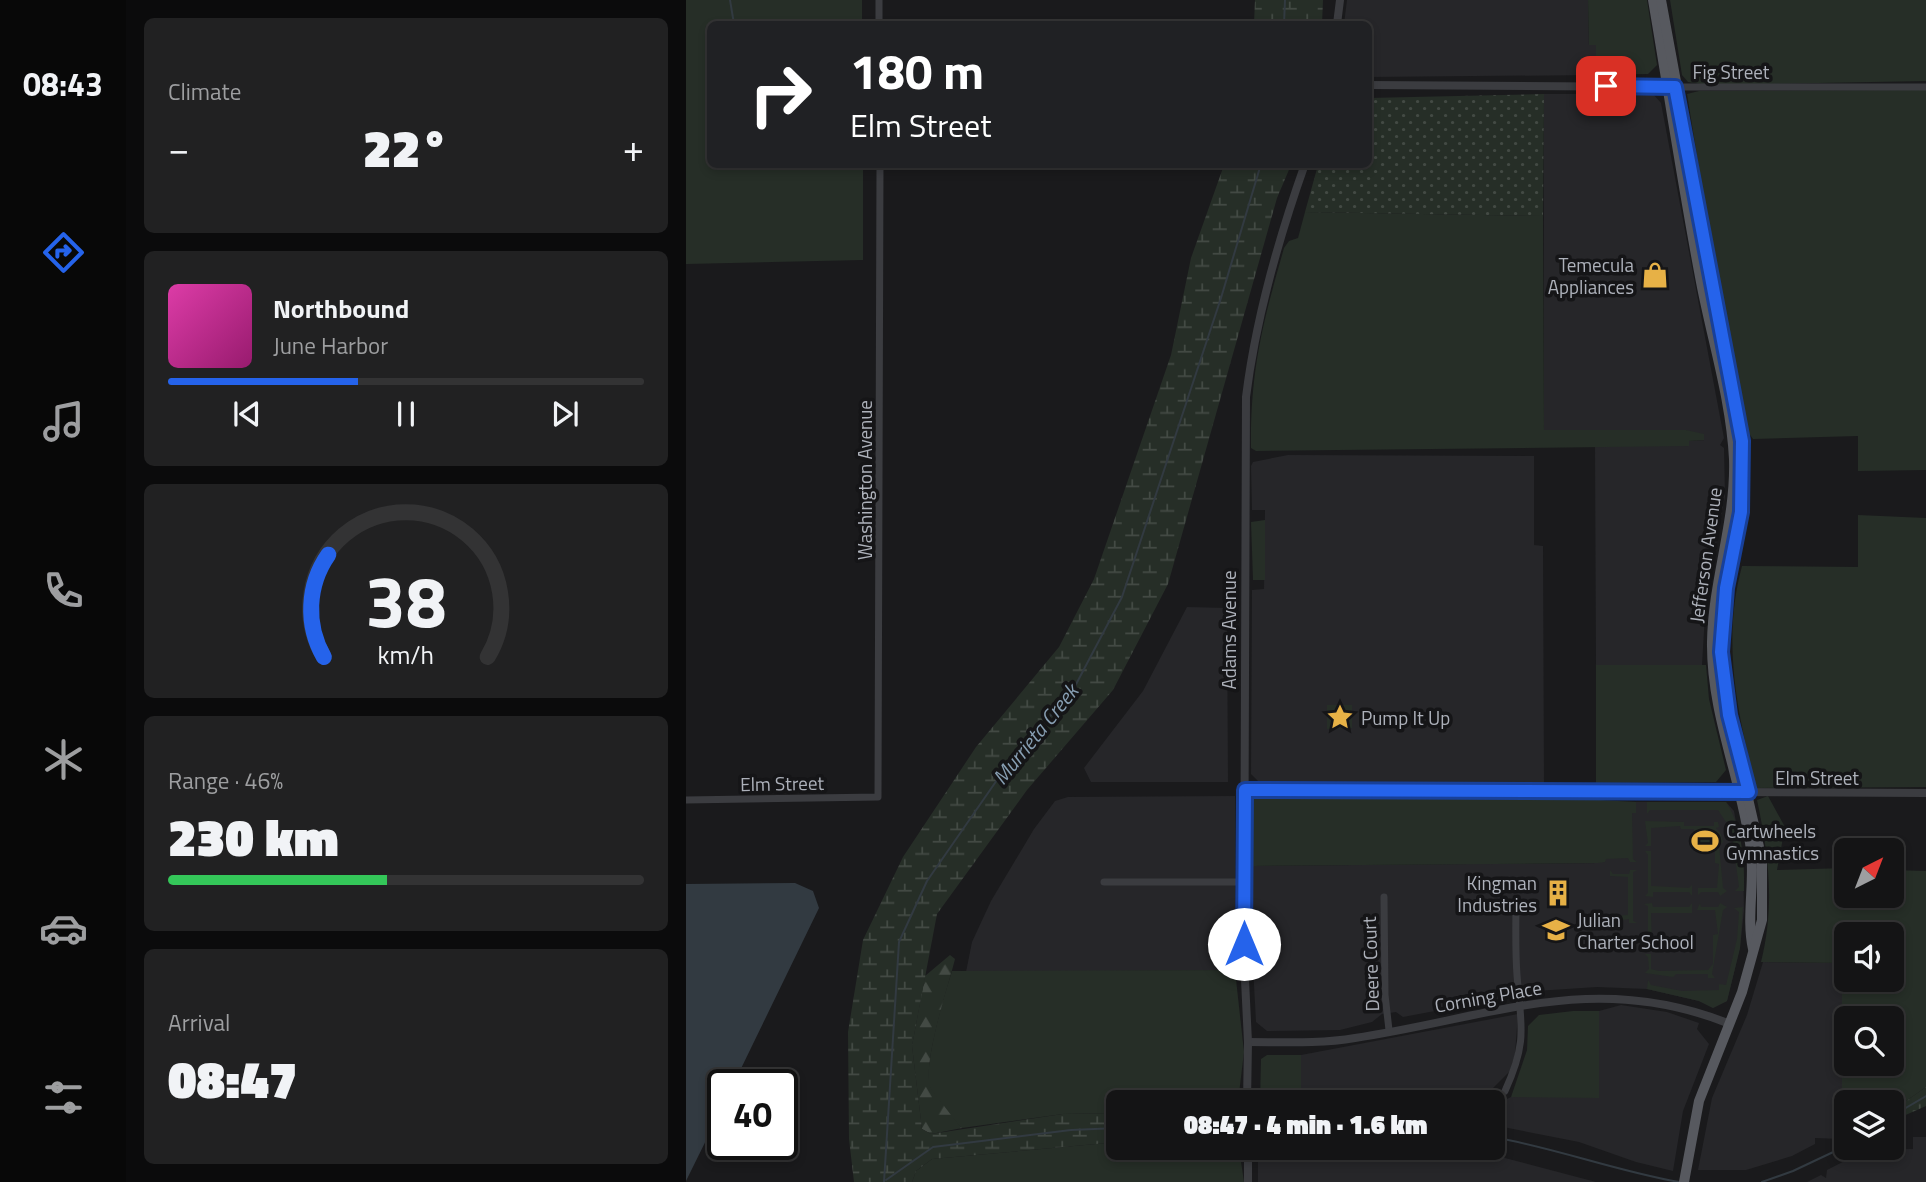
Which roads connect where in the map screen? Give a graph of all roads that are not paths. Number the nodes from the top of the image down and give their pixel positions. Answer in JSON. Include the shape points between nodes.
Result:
{"nodes":[{"id":1,"x":879,"y":0,"type":"edge"},
{"id":2,"x":1340,"y":0,"type":"edge"},
{"id":3,"x":1653,"y":0,"type":"edge"},
{"id":4,"x":1661,"y":0,"type":"edge"},
{"id":5,"x":879,"y":21,"type":"edge"},
{"id":6,"x":1337,"y":21,"type":"edge"},
{"id":7,"x":1372,"y":85,"type":"edge"},
{"id":8,"x":1672,"y":87,"type":"junction"},
{"id":9,"x":1926,"y":87,"type":"edge"},
{"id":10,"x":880,"y":168,"type":"edge"},
{"id":11,"x":1304,"y":168,"type":"edge"},
{"id":12,"x":1697,"y":261,"type":"junction"},
{"id":13,"x":1716,"y":307,"type":"junction"},
{"id":14,"x":1714,"y":607,"type":"junction"},
{"id":15,"x":1721,"y":652,"type":"junction"},
{"id":16,"x":1245,"y":790,"type":"junction"},
{"id":17,"x":1743,"y":792,"type":"junction"},
{"id":18,"x":1926,"y":793,"type":"edge"},
{"id":19,"x":878,"y":797,"type":"joint"},
{"id":20,"x":686,"y":800,"type":"edge"},
{"id":21,"x":1104,"y":882,"type":"dead end"},
{"id":22,"x":1244,"y":882,"type":"junction"},
{"id":23,"x":1384,"y":897,"type":"dead end"},
{"id":24,"x":1516,"y":898,"type":"dead end"},
{"id":25,"x":1522,"y":1006,"type":"junction"},
{"id":26,"x":1730,"y":1024,"type":"junction"},
{"id":27,"x":1389,"y":1030,"type":"junction"},
{"id":28,"x":1248,"y":1042,"type":"junction"},
{"id":29,"x":1247,"y":1090,"type":"edge"},
{"id":30,"x":1505,"y":1091,"type":"dead end"},
{"id":31,"x":1248,"y":1160,"type":"edge"},
{"id":32,"x":1684,"y":1177,"type":"edge"},
{"id":33,"x":1248,"y":1182,"type":"edge"}],
"edges":[{"from":1,"to":5,"type":"street"},
{"from":2,"to":6,"type":"street"},
{"from":3,"to":8,"type":"main road","name":"Jefferson Avenue"},
{"from":4,"to":8,"type":"main road","name":"Jefferson Avenue"},
{"from":7,"to":8,"type":"street","name":"Fig Street"},
{"from":8,"to":9,"type":"street","name":"Fig Street"},
{"from":8,"to":12,"type":"main road","name":"Jefferson Avenue"},
{"from":8,"to":13,"type":"main road","name":"Jefferson Avenue"},
{"from":10,"to":19,"type":"street","name":"Washington Avenue"},
{"from":11,"to":16,"type":"street","name":"Adams Avenue","via":[[1267,287],[1246,397]]},
{"from":12,"to":13,"type":"main road","via":[[1703,266]]},
{"from":12,"to":14,"type":"main road","name":"Jefferson Avenue","via":[[1734,460],[1732,508]]},
{"from":13,"to":15,"type":"main road","name":"Jefferson Avenue","via":[[1742,441],[1743,474]]},
{"from":14,"to":15,"type":"main road"},
{"from":14,"to":17,"type":"main road","name":"Jefferson Avenue","via":[[1714,681]]},
{"from":15,"to":17,"type":"main road","name":"Jefferson Avenue"},
{"from":16,"to":17,"type":"street","name":"Elm Street"},
{"from":16,"to":22,"type":"street","name":"Adams Avenue"},
{"from":17,"to":18,"type":"street","name":"Elm Street"},
{"from":17,"to":26,"type":"main road","name":"Jefferson Avenue","via":[[1762,860],[1763,892],[1759,936]]},
{"from":19,"to":20,"type":"street","name":"Elm Street"},
{"from":21,"to":22,"type":"street"},
{"from":22,"to":28,"type":"street","name":"Adams Avenue"},
{"from":23,"to":27,"type":"street","name":"Deere Court"},
{"from":24,"to":25,"type":"street"},
{"from":25,"to":26,"type":"street","name":"Corning Place","via":[[1589,996],[1692,1009]]},
{"from":25,"to":27,"type":"street","name":"Corning Place"},
{"from":25,"to":30,"type":"street","via":[[1522,1049]]},
{"from":26,"to":32,"type":"main road","name":"Jefferson Avenue","via":[[1699,1101]]},
{"from":27,"to":28,"type":"street","name":"Corning Place","via":[[1354,1038]]},
{"from":28,"to":29,"type":"street","name":"Adams Avenue"},
{"from":31,"to":33,"type":"street"}]}
